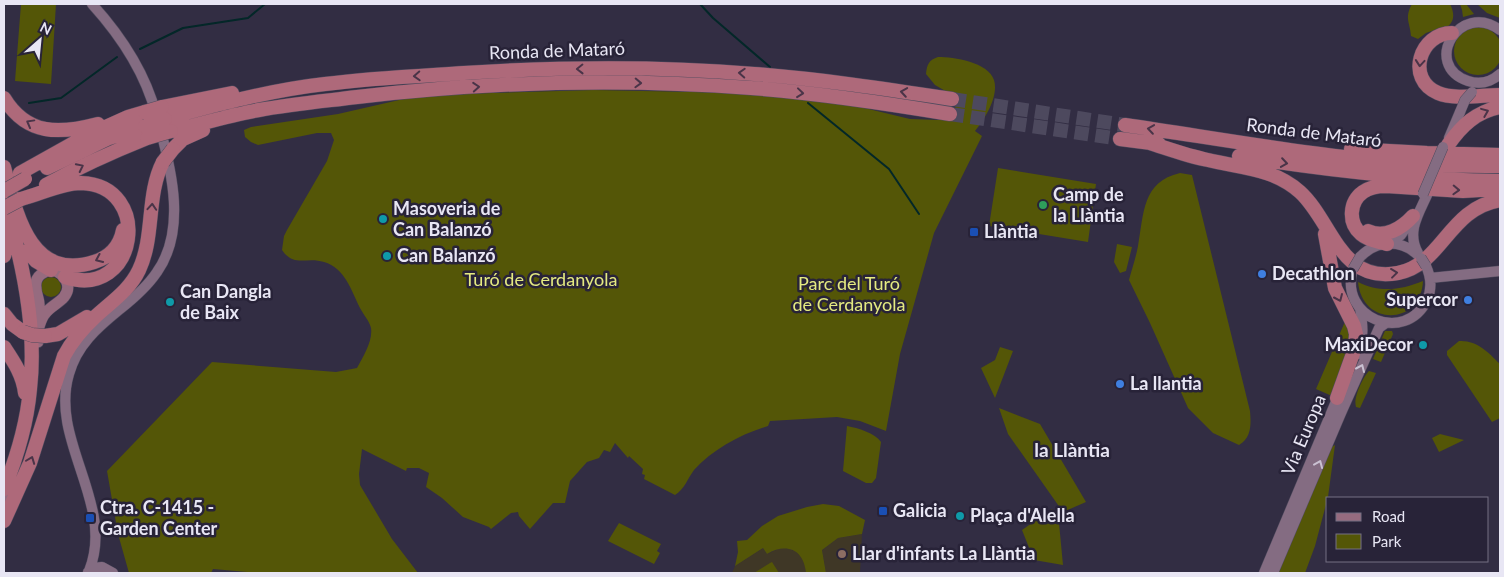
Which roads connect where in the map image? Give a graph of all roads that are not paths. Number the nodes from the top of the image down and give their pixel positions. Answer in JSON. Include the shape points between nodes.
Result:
{"nodes":[{"id":1,"x":92,"y":4,"type":"edge"},
{"id":2,"x":1500,"y":30,"type":"edge"},
{"id":3,"x":1452,"y":33,"type":"junction"},
{"id":4,"x":1447,"y":59,"type":"junction"},
{"id":5,"x":1500,"y":75,"type":"edge"},
{"id":6,"x":410,"y":91,"type":"junction"},
{"id":7,"x":1500,"y":95,"type":"edge"},
{"id":8,"x":4,"y":98,"type":"edge"},
{"id":9,"x":952,"y":99,"type":"tunnel mouth"},
{"id":10,"x":1500,"y":107,"type":"edge"},
{"id":11,"x":1458,"y":112,"type":"junction"},
{"id":12,"x":950,"y":114,"type":"tunnel mouth"},
{"id":13,"x":128,"y":117,"type":"junction"},
{"id":14,"x":166,"y":119,"type":"junction"},
{"id":15,"x":146,"y":125,"type":"junction"},
{"id":16,"x":1125,"y":125,"type":"tunnel mouth"},
{"id":17,"x":1177,"y":132,"type":"junction"},
{"id":18,"x":1120,"y":139,"type":"tunnel mouth"},
{"id":19,"x":1150,"y":143,"type":"junction"},
{"id":20,"x":1446,"y":147,"type":"junction"},
{"id":21,"x":1500,"y":153,"type":"edge"},
{"id":22,"x":1500,"y":166,"type":"edge"},
{"id":23,"x":4,"y":167,"type":"edge"},
{"id":24,"x":22,"y":176,"type":"junction"},
{"id":25,"x":1500,"y":180,"type":"edge"},
{"id":26,"x":1402,"y":187,"type":"junction"},
{"id":27,"x":1500,"y":189,"type":"edge"},
{"id":28,"x":8,"y":194,"type":"edge"},
{"id":29,"x":1426,"y":194,"type":"junction"},
{"id":30,"x":1500,"y":200,"type":"edge"},
{"id":31,"x":120,"y":204,"type":"junction"},
{"id":32,"x":1500,"y":205,"type":"edge"},
{"id":33,"x":1482,"y":206,"type":"junction"},
{"id":34,"x":4,"y":208,"type":"edge"},
{"id":35,"x":1413,"y":216,"type":"junction"},
{"id":36,"x":1320,"y":217,"type":"junction"},
{"id":37,"x":1388,"y":244,"type":"junction"},
{"id":38,"x":1409,"y":244,"type":"junction"},
{"id":39,"x":144,"y":253,"type":"junction"},
{"id":40,"x":4,"y":256,"type":"edge"},
{"id":41,"x":51,"y":270,"type":"junction"},
{"id":42,"x":1500,"y":272,"type":"edge"},
{"id":43,"x":65,"y":277,"type":"junction"},
{"id":44,"x":1430,"y":278,"type":"junction"},
{"id":45,"x":38,"y":294,"type":"junction"},
{"id":46,"x":56,"y":302,"type":"junction"},
{"id":47,"x":1360,"y":308,"type":"junction"},
{"id":48,"x":4,"y":314,"type":"edge"},
{"id":49,"x":1386,"y":323,"type":"junction"},
{"id":50,"x":41,"y":335,"type":"junction"},
{"id":51,"x":4,"y":347,"type":"edge"},
{"id":52,"x":1337,"y":398,"type":"junction"},
{"id":53,"x":4,"y":481,"type":"edge"},
{"id":54,"x":4,"y":489,"type":"edge"},
{"id":55,"x":4,"y":504,"type":"edge"},
{"id":56,"x":4,"y":521,"type":"edge"},
{"id":57,"x":94,"y":555,"type":"junction"},
{"id":58,"x":102,"y":567,"type":"junction"},
{"id":59,"x":88,"y":572,"type":"edge"},
{"id":60,"x":113,"y":573,"type":"edge"},
{"id":61,"x":1264,"y":573,"type":"edge"},
{"id":62,"x":1273,"y":573,"type":"edge"}],
"edges":[{"from":1,"to":57,"type":"street","via":[[130,54],[151,94],[169,166],[174,208],[169,244],[158,272],[86,339],[76,354],[69,375],[66,390],[68,423],[95,518]]},
{"from":2,"to":3,"type":"street","via":[[1477,20],[1461,25]]},
{"from":3,"to":4,"type":"street"},
{"from":3,"to":7,"type":"highway","one_way":true,"via":[[1434,39],[1422,52],[1419,70],[1428,86],[1446,95]]},
{"from":4,"to":5,"type":"street","via":[[1457,75],[1470,82],[1484,82]]},
{"from":4,"to":11,"type":"street","bridge":true,"via":[[1461,89]]},
{"from":5,"to":11,"type":"street","bridge":true,"via":[[1497,80],[1472,92]]},
{"from":6,"to":12,"type":"highway","name":"Ronda de Mataró","one_way":true,"via":[[528,84],[630,83],[750,88],[858,99]]},
{"from":6,"to":14,"type":"highway","name":"Ronda de Mataró"},
{"from":39,"to":6,"type":"highway","one_way":true,"bridge":true,"via":[[158,172],[184,139],[199,131],[258,116]]},
{"from":13,"to":8,"type":"highway","one_way":true,"via":[[55,131],[27,121]]},
{"from":9,"to":14,"type":"highway","name":"Ronda de Mataró","one_way":true,"via":[[754,74],[634,68],[529,69],[364,80],[314,80],[211,96]]},
{"from":20,"to":10,"type":"highway","one_way":true,"via":[[1473,117]]},
{"from":11,"to":20,"type":"street"},
{"from":13,"to":15,"type":"highway"},
{"from":13,"to":24,"type":"highway","via":[[88,135]]},
{"from":14,"to":15,"type":"highway","bridge":true},
{"from":14,"to":15,"type":"highway","bridge":true},
{"from":15,"to":24,"type":"highway"},
{"from":28,"to":15,"type":"highway","one_way":true,"via":[[114,151]]},
{"from":17,"to":16,"type":"highway","name":"Ronda de Mataró","one_way":true},
{"from":17,"to":21,"type":"highway","via":[[1209,132],[1306,145],[1426,153]]},
{"from":17,"to":22,"type":"highway","name":"Ronda de Mataró","via":[[1372,160]]},
{"from":18,"to":19,"type":"highway"},
{"from":19,"to":25,"type":"highway","name":"Ronda de Mataró","one_way":true,"via":[[1343,171]]},
{"from":19,"to":36,"type":"highway","via":[[1209,160],[1269,172],[1299,191]]},
{"from":20,"to":29,"type":"street"},
{"from":23,"to":28,"type":"highway"},
{"from":24,"to":28,"type":"highway","bridge":true},
{"from":26,"to":27,"type":"highway","one_way":true},
{"from":26,"to":35,"type":"highway","via":[[1364,197],[1358,208],[1359,220],[1368,231],[1382,234],[1399,228]]},
{"from":26,"to":37,"type":"highway","via":[[1369,189],[1354,205],[1352,219],[1359,232]]},
{"from":28,"to":31,"type":"highway","via":[[80,183],[94,184],[106,190]]},
{"from":31,"to":28,"type":"highway","one_way":true,"via":[[124,227],[118,246],[103,258],[70,265],[39,252],[22,229]]},
{"from":28,"to":34,"type":"highway","bridge":true},
{"from":28,"to":40,"type":"highway","via":[[8,242]]},
{"from":28,"to":41,"type":"highway","via":[[24,247],[36,261]]},
{"from":28,"to":54,"type":"highway","via":[[25,290],[31,387],[25,422]]},
{"from":29,"to":35,"type":"street"},
{"from":29,"to":38,"type":"street"},
{"from":30,"to":33,"type":"highway"},
{"from":31,"to":43,"type":"highway","via":[[129,223],[130,234],[118,264],[102,276],[86,281]]},
{"from":32,"to":33,"type":"highway"},
{"from":36,"to":33,"type":"highway","one_way":true,"via":[[1337,247],[1350,260],[1372,272],[1393,274],[1408,270],[1431,255],[1458,222]]},
{"from":35,"to":37,"type":"street","via":[[1404,233]]},
{"from":36,"to":52,"type":"highway","one_way":true,"via":[[1335,288],[1356,334],[1355,348]]},
{"from":37,"to":38,"type":"street"},
{"from":37,"to":47,"type":"street","bridge":true,"via":[[1371,248],[1357,261],[1351,278],[1353,296]]},
{"from":38,"to":44,"type":"street","via":[[1422,260]]},
{"from":39,"to":50,"type":"highway","via":[[135,272],[116,294],[70,328],[58,334]]},
{"from":56,"to":39,"type":"highway","one_way":true,"via":[[30,463],[64,356],[73,340],[134,279]]},
{"from":41,"to":43,"type":"main road"},
{"from":41,"to":45,"type":"main road","via":[[42,273],[38,279]]},
{"from":42,"to":44,"type":"street"},
{"from":43,"to":46,"type":"main road","via":[[67,291]]},
{"from":44,"to":49,"type":"street","via":[[1429,294],[1420,311],[1407,320]]},
{"from":45,"to":46,"type":"main road","via":[[46,301]]},
{"from":45,"to":50,"type":"main road"},
{"from":46,"to":50,"type":"main road","via":[[43,316]]},
{"from":47,"to":49,"type":"street","via":[[1371,318]]},
{"from":47,"to":52,"type":"street","name":"Via Europa","via":[[1363,339]]},
{"from":48,"to":50,"type":"highway","bridge":true,"via":[[22,332]]},
{"from":62,"to":49,"type":"street","name":"Via Europa","one_way":true,"via":[[1341,412],[1379,328]]},
{"from":50,"to":55,"type":"main road","via":[[33,407]]},
{"from":51,"to":53,"type":"highway","via":[[18,367],[25,395]]},
{"from":52,"to":61,"type":"street","name":"Via Europa"},
{"from":57,"to":58,"type":"street"},
{"from":57,"to":59,"type":"street"},
{"from":58,"to":59,"type":"street","via":[[97,566]]},
{"from":58,"to":60,"type":"street"}]}
